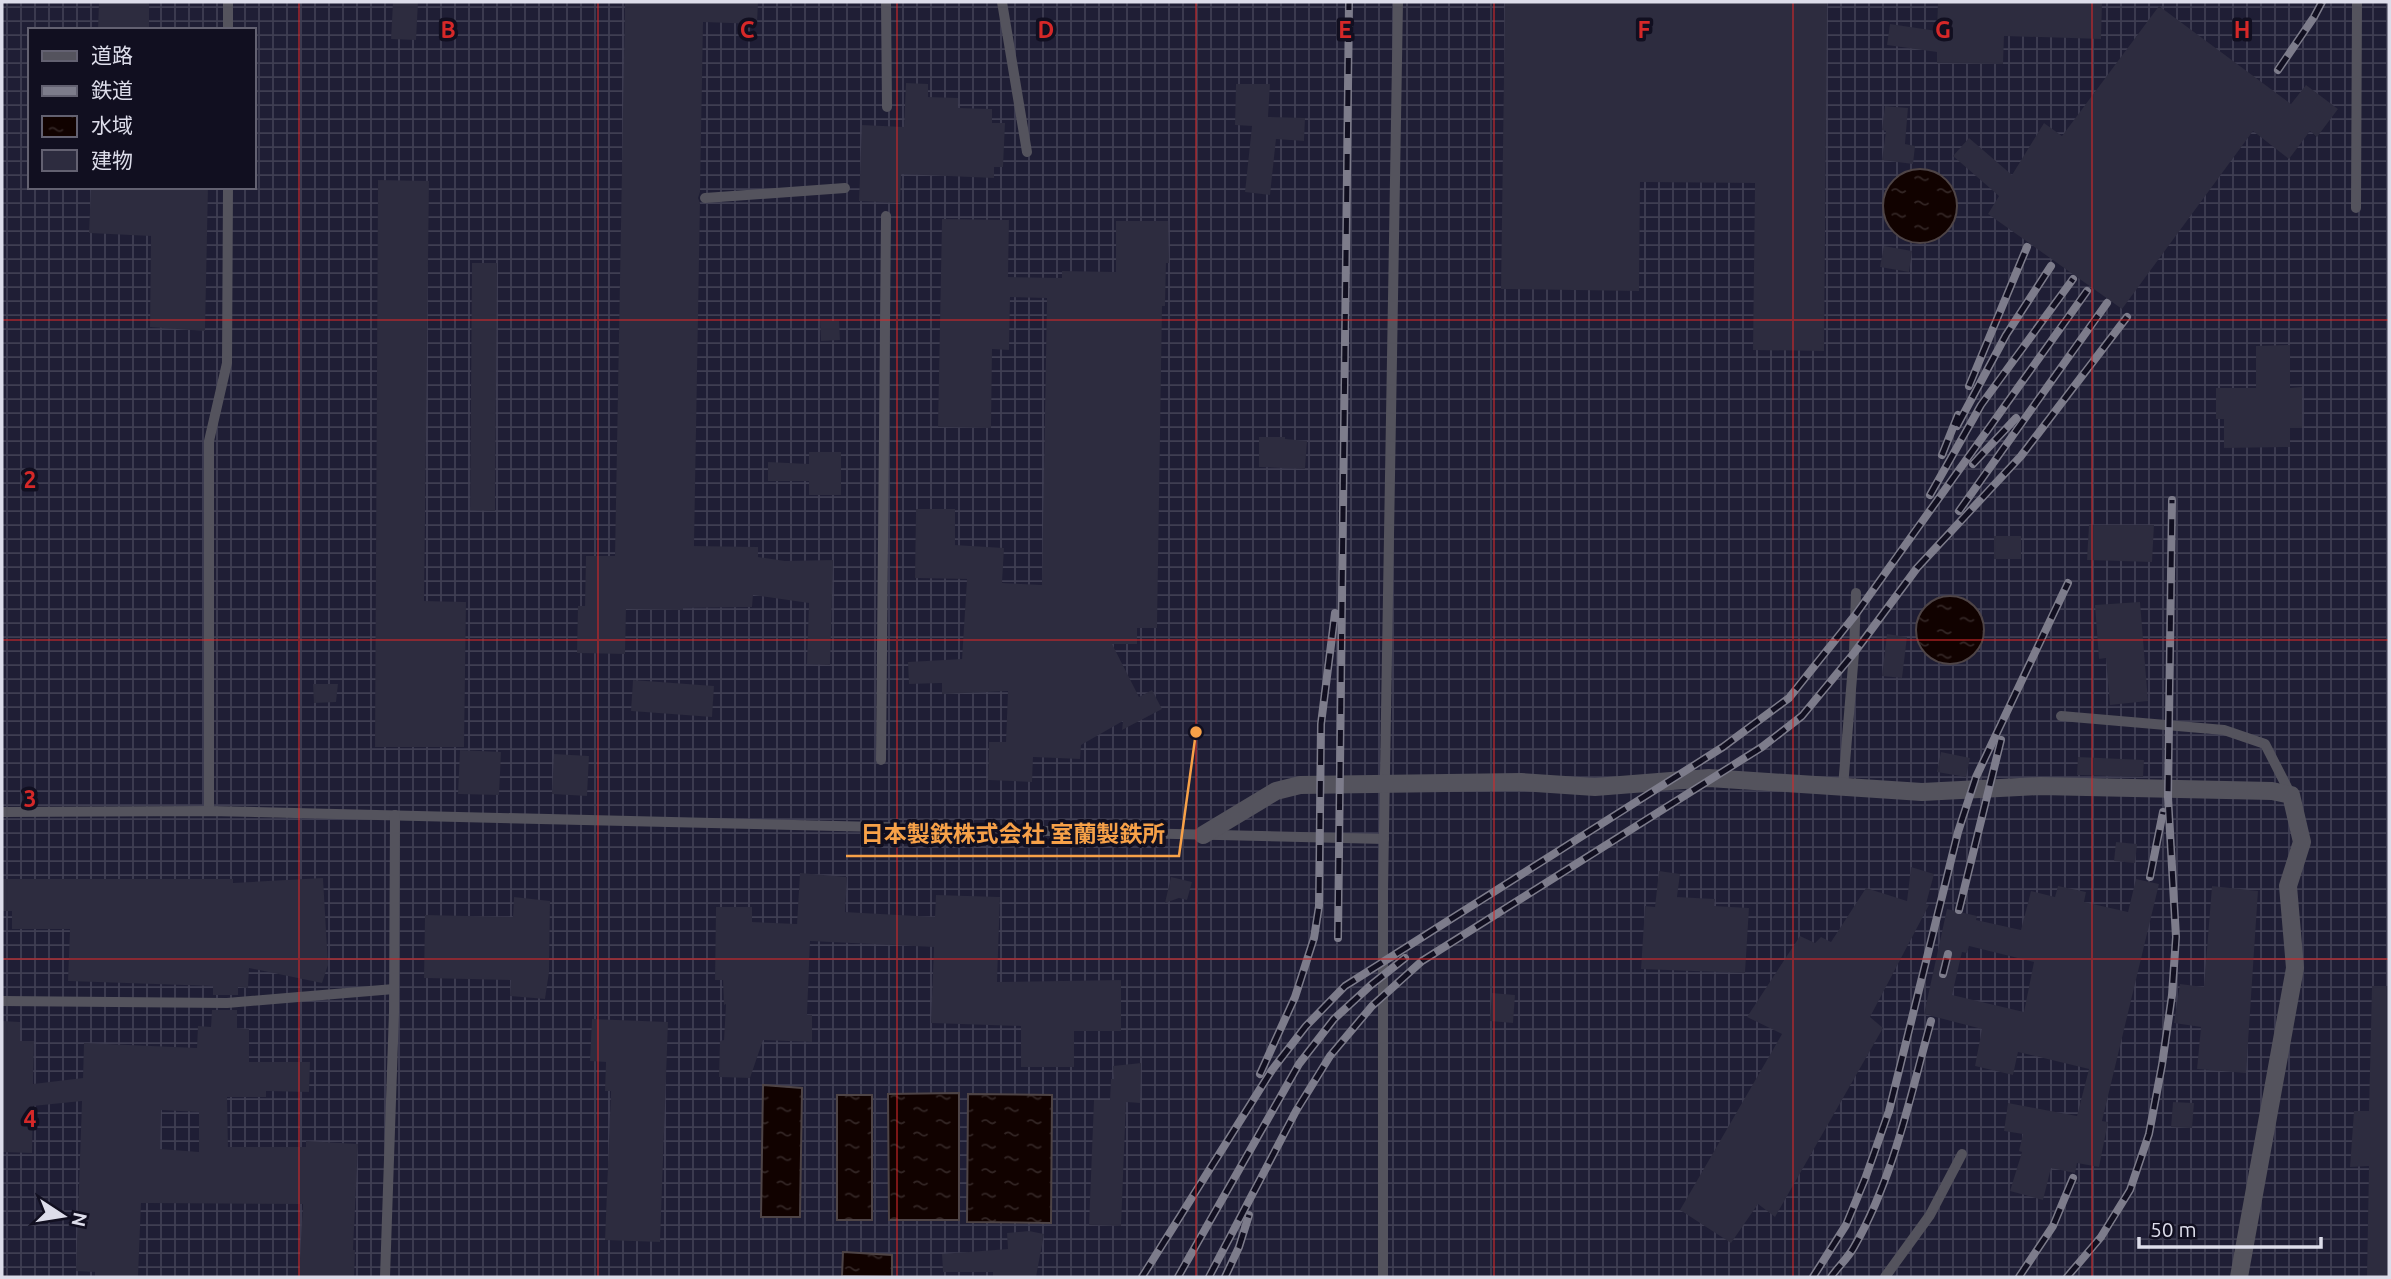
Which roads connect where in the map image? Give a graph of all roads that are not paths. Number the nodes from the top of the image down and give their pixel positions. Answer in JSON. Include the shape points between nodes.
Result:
{"nodes":[{"id":1,"x":228,"y":2,"type":"edge"},
{"id":2,"x":886,"y":2,"type":"edge"},
{"id":3,"x":1002,"y":2,"type":"edge"},
{"id":4,"x":1398,"y":2,"type":"edge"},
{"id":5,"x":2357,"y":2,"type":"edge"},
{"id":6,"x":228,"y":28,"type":"edge"},
{"id":7,"x":887,"y":107,"type":"dead end"},
{"id":8,"x":1027,"y":152,"type":"dead end"},
{"id":9,"x":845,"y":188,"type":"dead end"},
{"id":10,"x":228,"y":189,"type":"edge"},
{"id":11,"x":705,"y":198,"type":"dead end"},
{"id":12,"x":2356,"y":208,"type":"dead end"},
{"id":13,"x":886,"y":216,"type":"dead end"},
{"id":14,"x":1856,"y":593,"type":"dead end"},
{"id":15,"x":2061,"y":716,"type":"dead end"},
{"id":16,"x":881,"y":760,"type":"dead end"},
{"id":17,"x":1385,"y":785,"type":"junction"},
{"id":18,"x":1843,"y":787,"type":"junction"},
{"id":19,"x":2291,"y":795,"type":"junction"},
{"id":20,"x":209,"y":811,"type":"junction"},
{"id":21,"x":2,"y":812,"type":"edge"},
{"id":22,"x":395,"y":815,"type":"junction"},
{"id":23,"x":1203,"y":835,"type":"junction"},
{"id":24,"x":1384,"y":839,"type":"junction"},
{"id":25,"x":394,"y":989,"type":"junction"},
{"id":26,"x":2,"y":1001,"type":"edge"},
{"id":27,"x":1962,"y":1154,"type":"dead end"},
{"id":28,"x":385,"y":1277,"type":"edge"},
{"id":29,"x":1383,"y":1277,"type":"edge"},
{"id":30,"x":1885,"y":1277,"type":"edge"},
{"id":31,"x":2239,"y":1277,"type":"edge"}],
"edges":[{"from":1,"to":6,"type":"lane"},
{"from":2,"to":7,"type":"lane"},
{"from":3,"to":8,"type":"lane"},
{"from":4,"to":17,"type":"lane"},
{"from":5,"to":12,"type":"lane"},
{"from":9,"to":11,"type":"lane"},
{"from":10,"to":20,"type":"lane","via":[[227,363],[209,441]]},
{"from":13,"to":16,"type":"lane"},
{"from":14,"to":18,"type":"lane"},
{"from":15,"to":19,"type":"lane","via":[[2224,730],[2245,737],[2265,744]]},
{"from":17,"to":18,"type":"street","via":[[1521,782],[1595,787],[1709,778]]},
{"from":17,"to":23,"type":"street","via":[[1300,785],[1276,791]]},
{"from":17,"to":24,"type":"lane"},
{"from":18,"to":19,"type":"street","via":[[1922,792],[2053,786]]},
{"from":19,"to":31,"type":"street","via":[[2302,842],[2288,886],[2295,968]]},
{"from":20,"to":21,"type":"lane"},
{"from":20,"to":22,"type":"lane"},
{"from":22,"to":23,"type":"lane"},
{"from":22,"to":25,"type":"lane"},
{"from":23,"to":24,"type":"lane"},
{"from":24,"to":29,"type":"lane"},
{"from":25,"to":26,"type":"lane","via":[[227,1003]]},
{"from":25,"to":28,"type":"lane"},
{"from":27,"to":30,"type":"lane","via":[[1930,1215]]}]}
